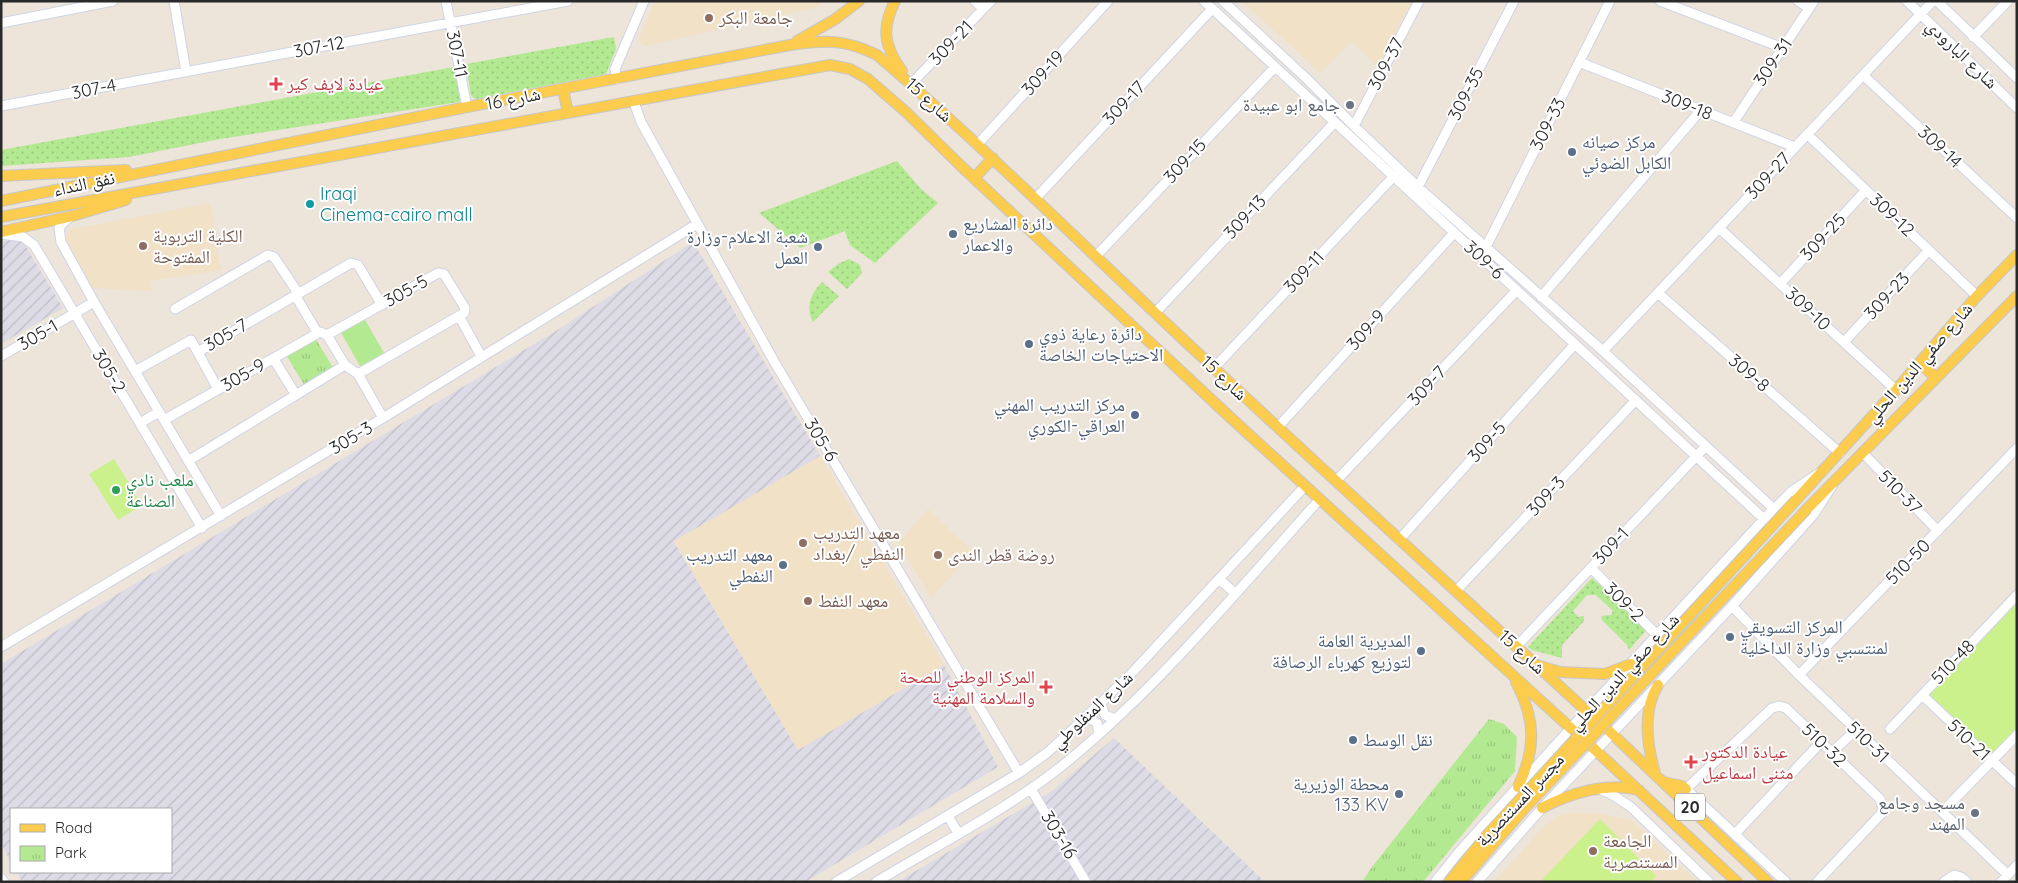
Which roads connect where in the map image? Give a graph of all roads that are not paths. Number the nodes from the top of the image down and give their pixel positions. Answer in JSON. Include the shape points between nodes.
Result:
{"nodes":[{"id":1,"x":113,"y":1,"type":"edge"},
{"id":2,"x":174,"y":1,"type":"edge"},
{"id":3,"x":446,"y":1,"type":"edge"},
{"id":4,"x":568,"y":1,"type":"edge"},
{"id":5,"x":644,"y":1,"type":"edge"},
{"id":6,"x":859,"y":1,"type":"edge"},
{"id":7,"x":894,"y":1,"type":"edge"},
{"id":8,"x":975,"y":1,"type":"edge"},
{"id":9,"x":991,"y":1,"type":"edge"},
{"id":10,"x":1108,"y":1,"type":"edge"},
{"id":11,"x":1204,"y":1,"type":"edge"},
{"id":12,"x":1223,"y":1,"type":"edge"},
{"id":13,"x":1419,"y":1,"type":"edge"},
{"id":14,"x":1514,"y":1,"type":"edge"},
{"id":15,"x":1610,"y":1,"type":"edge"},
{"id":16,"x":1660,"y":1,"type":"edge"},
{"id":17,"x":1798,"y":1,"type":"edge"},
{"id":18,"x":1907,"y":1,"type":"edge"},
{"id":19,"x":1933,"y":1,"type":"edge"},
{"id":20,"x":1937,"y":1,"type":"edge"},
{"id":21,"x":2008,"y":1,"type":"edge"},
{"id":22,"x":1811,"y":5,"type":"edge"},
{"id":23,"x":984,"y":9,"type":"junction"},
{"id":24,"x":1212,"y":9,"type":"junction"},
{"id":25,"x":1920,"y":14,"type":"junction"},
{"id":26,"x":1,"y":23,"type":"edge"},
{"id":27,"x":451,"y":23,"type":"junction"},
{"id":28,"x":1973,"y":38,"type":"junction"},
{"id":29,"x":790,"y":45,"type":"junction"},
{"id":30,"x":860,"y":46,"type":"joint"},
{"id":31,"x":1783,"y":48,"type":"junction"},
{"id":32,"x":1579,"y":62,"type":"junction"},
{"id":33,"x":1275,"y":66,"type":"junction"},
{"id":34,"x":850,"y":69,"type":"joint"},
{"id":35,"x":186,"y":72,"type":"junction"},
{"id":36,"x":1862,"y":75,"type":"junction"},
{"id":37,"x":2017,"y":78,"type":"edge"},
{"id":38,"x":617,"y":79,"type":"junction"},
{"id":39,"x":1307,"y":79,"type":"junction"},
{"id":40,"x":911,"y":84,"type":"junction"},
{"id":41,"x":1298,"y":88,"type":"junction"},
{"id":42,"x":563,"y":89,"type":"junction"},
{"id":43,"x":634,"y":102,"type":"junction"},
{"id":44,"x":1,"y":106,"type":"edge"},
{"id":45,"x":468,"y":107,"type":"junction"},
{"id":46,"x":2017,"y":108,"type":"edge"},
{"id":47,"x":1701,"y":110,"type":"junction"},
{"id":48,"x":568,"y":113,"type":"junction"},
{"id":49,"x":1334,"y":122,"type":"junction"},
{"id":50,"x":1733,"y":123,"type":"junction"},
{"id":51,"x":1354,"y":126,"type":"junction"},
{"id":52,"x":1807,"y":134,"type":"junction"},
{"id":53,"x":978,"y":144,"type":"junction"},
{"id":54,"x":1795,"y":147,"type":"junction"},
{"id":55,"x":993,"y":158,"type":"junction"},
{"id":56,"x":167,"y":167,"type":"junction"},
{"id":57,"x":1,"y":176,"type":"edge"},
{"id":58,"x":1394,"y":176,"type":"junction"},
{"id":59,"x":974,"y":178,"type":"junction"},
{"id":60,"x":171,"y":187,"type":"junction"},
{"id":61,"x":1418,"y":187,"type":"junction"},
{"id":62,"x":1866,"y":190,"type":"junction"},
{"id":63,"x":1036,"y":198,"type":"junction"},
{"id":64,"x":1,"y":201,"type":"edge"},
{"id":65,"x":72,"y":216,"type":"junction"},
{"id":66,"x":1,"y":217,"type":"edge"},
{"id":67,"x":2017,"y":218,"type":"edge"},
{"id":68,"x":697,"y":224,"type":"junction"},
{"id":69,"x":1719,"y":228,"type":"junction"},
{"id":70,"x":1,"y":233,"type":"edge"},
{"id":71,"x":1454,"y":233,"type":"junction"},
{"id":72,"x":1486,"y":247,"type":"junction"},
{"id":73,"x":1929,"y":250,"type":"junction"},
{"id":74,"x":2017,"y":254,"type":"edge"},
{"id":75,"x":1096,"y":256,"type":"junction"},
{"id":76,"x":1780,"y":284,"type":"junction"},
{"id":77,"x":1517,"y":290,"type":"junction"},
{"id":78,"x":1658,"y":293,"type":"junction"},
{"id":79,"x":296,"y":294,"type":"junction"},
{"id":80,"x":1538,"y":294,"type":"junction"},
{"id":81,"x":1977,"y":296,"type":"junction"},
{"id":82,"x":2017,"y":296,"type":"edge"},
{"id":83,"x":1527,"y":300,"type":"junction"},
{"id":84,"x":94,"y":302,"type":"junction"},
{"id":85,"x":382,"y":305,"type":"junction"},
{"id":86,"x":175,"y":309,"type":"dead end"},
{"id":87,"x":74,"y":313,"type":"junction"},
{"id":88,"x":1155,"y":313,"type":"junction"},
{"id":89,"x":460,"y":316,"type":"junction"},
{"id":90,"x":322,"y":333,"type":"junction"},
{"id":91,"x":1844,"y":342,"type":"junction"},
{"id":92,"x":1575,"y":344,"type":"junction"},
{"id":93,"x":1603,"y":351,"type":"junction"},
{"id":94,"x":198,"y":352,"type":"junction"},
{"id":95,"x":1,"y":356,"type":"edge"},
{"id":96,"x":481,"y":356,"type":"junction"},
{"id":97,"x":273,"y":358,"type":"junction"},
{"id":98,"x":1920,"y":362,"type":"junction"},
{"id":99,"x":346,"y":365,"type":"junction"},
{"id":100,"x":1214,"y":368,"type":"junction"},
{"id":101,"x":135,"y":372,"type":"junction"},
{"id":102,"x":358,"y":374,"type":"junction"},
{"id":103,"x":1936,"y":378,"type":"junction"},
{"id":104,"x":1637,"y":382,"type":"junction"},
{"id":105,"x":218,"y":389,"type":"junction"},
{"id":106,"x":1896,"y":390,"type":"junction"},
{"id":107,"x":1627,"y":392,"type":"junction"},
{"id":108,"x":296,"y":395,"type":"junction"},
{"id":109,"x":1636,"y":400,"type":"junction"},
{"id":110,"x":162,"y":416,"type":"junction"},
{"id":111,"x":383,"y":418,"type":"junction"},
{"id":112,"x":140,"y":423,"type":"junction"},
{"id":113,"x":1278,"y":427,"type":"junction"},
{"id":114,"x":1706,"y":446,"type":"junction"},
{"id":115,"x":2017,"y":448,"type":"edge"},
{"id":116,"x":1840,"y":453,"type":"junction"},
{"id":117,"x":1863,"y":453,"type":"junction"},
{"id":118,"x":1696,"y":456,"type":"junction"},
{"id":119,"x":188,"y":461,"type":"junction"},
{"id":120,"x":1822,"y":472,"type":"junction"},
{"id":121,"x":1336,"y":481,"type":"junction"},
{"id":122,"x":1834,"y":483,"type":"junction"},
{"id":123,"x":1305,"y":486,"type":"junction"},
{"id":124,"x":1320,"y":500,"type":"junction"},
{"id":125,"x":1796,"y":500,"type":"joint"},
{"id":126,"x":1774,"y":509,"type":"junction"},
{"id":127,"x":1807,"y":509,"type":"joint"},
{"id":128,"x":221,"y":516,"type":"junction"},
{"id":129,"x":1764,"y":519,"type":"junction"},
{"id":130,"x":202,"y":528,"type":"junction"},
{"id":131,"x":1938,"y":531,"type":"junction"},
{"id":132,"x":1398,"y":540,"type":"junction"},
{"id":133,"x":1590,"y":568,"type":"junction"},
{"id":134,"x":1219,"y":579,"type":"junction"},
{"id":135,"x":1456,"y":591,"type":"junction"},
{"id":136,"x":1235,"y":593,"type":"junction"},
{"id":137,"x":2017,"y":595,"type":"edge"},
{"id":138,"x":1732,"y":606,"type":"junction"},
{"id":139,"x":1658,"y":636,"type":"junction"},
{"id":140,"x":1,"y":647,"type":"edge"},
{"id":141,"x":1516,"y":647,"type":"junction"},
{"id":142,"x":1531,"y":660,"type":"junction"},
{"id":143,"x":1631,"y":664,"type":"junction"},
{"id":144,"x":1798,"y":676,"type":"junction"},
{"id":145,"x":1514,"y":677,"type":"junction"},
{"id":146,"x":1658,"y":686,"type":"junction"},
{"id":147,"x":1922,"y":695,"type":"junction"},
{"id":148,"x":1100,"y":705,"type":"junction"},
{"id":149,"x":1590,"y":714,"type":"junction"},
{"id":150,"x":1087,"y":717,"type":"junction"},
{"id":151,"x":1115,"y":720,"type":"junction"},
{"id":152,"x":1890,"y":729,"type":"dead end"},
{"id":153,"x":1856,"y":730,"type":"junction"},
{"id":154,"x":1574,"y":731,"type":"junction"},
{"id":155,"x":1609,"y":732,"type":"junction"},
{"id":156,"x":1099,"y":734,"type":"junction"},
{"id":157,"x":2017,"y":735,"type":"edge"},
{"id":158,"x":1822,"y":742,"type":"junction"},
{"id":159,"x":1594,"y":748,"type":"junction"},
{"id":160,"x":1832,"y":752,"type":"junction"},
{"id":161,"x":1991,"y":761,"type":"junction"},
{"id":162,"x":1019,"y":772,"type":"junction"},
{"id":163,"x":1656,"y":774,"type":"junction"},
{"id":164,"x":1664,"y":782,"type":"junction"},
{"id":165,"x":2017,"y":784,"type":"edge"},
{"id":166,"x":1518,"y":787,"type":"junction"},
{"id":167,"x":1031,"y":789,"type":"junction"},
{"id":168,"x":1599,"y":789,"type":"junction"},
{"id":169,"x":1686,"y":789,"type":"junction"},
{"id":170,"x":1641,"y":791,"type":"junction"},
{"id":171,"x":1542,"y":808,"type":"junction"},
{"id":172,"x":1942,"y":812,"type":"junction"},
{"id":173,"x":948,"y":816,"type":"junction"},
{"id":174,"x":958,"y":833,"type":"junction"},
{"id":175,"x":1734,"y":834,"type":"junction"},
{"id":176,"x":1467,"y":853,"type":"dead end"},
{"id":177,"x":1457,"y":855,"type":"junction"},
{"id":178,"x":2017,"y":865,"type":"edge"},
{"id":179,"x":1480,"y":874,"type":"edge"},
{"id":180,"x":1,"y":878,"type":"edge"},
{"id":181,"x":2005,"y":878,"type":"edge"},
{"id":182,"x":4,"y":882,"type":"edge"},
{"id":183,"x":836,"y":882,"type":"edge"},
{"id":184,"x":876,"y":882,"type":"edge"},
{"id":185,"x":1086,"y":882,"type":"edge"},
{"id":186,"x":1435,"y":882,"type":"edge"},
{"id":187,"x":1449,"y":882,"type":"edge"},
{"id":188,"x":1461,"y":882,"type":"edge"},
{"id":189,"x":1709,"y":882,"type":"edge"},
{"id":190,"x":1736,"y":882,"type":"edge"},
{"id":191,"x":1768,"y":882,"type":"edge"},
{"id":192,"x":1786,"y":882,"type":"edge"},
{"id":193,"x":1817,"y":882,"type":"edge"},
{"id":194,"x":1944,"y":882,"type":"edge"},
{"id":195,"x":1967,"y":882,"type":"edge"}],
"edges":[{"from":1,"to":26,"type":"street"},
{"from":2,"to":35,"type":"street"},
{"from":3,"to":27,"type":"street","name":"307-11"},
{"from":4,"to":27,"type":"street","name":"307-12"},
{"from":5,"to":38,"type":"street","via":[[615,69]]},
{"from":6,"to":29,"type":"main road","via":[[834,20]]},
{"from":7,"to":40,"type":"main road","via":[[886,23],[887,44]]},
{"from":8,"to":23,"type":"street"},
{"from":9,"to":23,"type":"street","name":"309-21"},
{"from":10,"to":53,"type":"street","name":"309-19"},
{"from":11,"to":24,"type":"street","name":"309-6"},
{"from":12,"to":39,"type":"street","name":"309-6"},
{"from":13,"to":51,"type":"street","name":"309-37"},
{"from":14,"to":61,"type":"street","name":"309-35"},
{"from":15,"to":32,"type":"street","name":"309-33"},
{"from":16,"to":31,"type":"street"},
{"from":17,"to":22,"type":"street"},
{"from":18,"to":25,"type":"street","name":"شارع البارودي"},
{"from":19,"to":25,"type":"street","name":"309-27"},
{"from":20,"to":28,"type":"street","name":"شارع البارودي"},
{"from":21,"to":28,"type":"street"},
{"from":22,"to":31,"type":"street","name":"309-31"},
{"from":23,"to":40,"type":"street","name":"309-21"},
{"from":24,"to":33,"type":"street","name":"309-6"},
{"from":24,"to":63,"type":"street","name":"309-17"},
{"from":25,"to":36,"type":"street","name":"309-27"},
{"from":25,"to":46,"type":"street","name":"شارع البارودي"},
{"from":27,"to":35,"type":"street","name":"307-12"},
{"from":27,"to":45,"type":"street","name":"307-11"},
{"from":28,"to":37,"type":"street","name":"شارع البارودي"},
{"from":29,"to":30,"type":"main road","name":"شارع 16","via":[[819,40]]},
{"from":29,"to":38,"type":"main road","name":"شارع 16"},
{"from":30,"to":40,"type":"main road","name":"شارع 15","via":[[877,55]]},
{"from":31,"to":50,"type":"street","name":"309-31"},
{"from":32,"to":47,"type":"street","name":"309-18"},
{"from":32,"to":72,"type":"street","name":"309-33"},
{"from":33,"to":41,"type":"street","name":"309-6"},
{"from":33,"to":75,"type":"street","name":"309-15"},
{"from":34,"to":43,"type":"main road","name":"شارع 16","via":[[830,65]]},
{"from":34,"to":59,"type":"main road","name":"شارع 15","via":[[868,79],[906,112]]},
{"from":35,"to":44,"type":"street","name":"307-4"},
{"from":36,"to":52,"type":"street","name":"309-27"},
{"from":36,"to":67,"type":"street","name":"309-14"},
{"from":38,"to":42,"type":"main road","name":"شارع 16"},
{"from":39,"to":41,"type":"street"},
{"from":39,"to":51,"type":"street","name":"309-6"},
{"from":40,"to":53,"type":"main road","name":"شارع 15"},
{"from":41,"to":49,"type":"street","name":"309-6"},
{"from":42,"to":45,"type":"main road","name":"شارع 16"},
{"from":42,"to":48,"type":"main road"},
{"from":43,"to":48,"type":"main road","name":"شارع 16"},
{"from":43,"to":68,"type":"street","name":"305-6","via":[[642,124]]},
{"from":45,"to":56,"type":"main road","name":"شارع 16"},
{"from":47,"to":50,"type":"street","name":"309-18"},
{"from":47,"to":80,"type":"street"},
{"from":48,"to":60,"type":"main road","name":"شارع 16"},
{"from":49,"to":58,"type":"street","name":"309-6"},
{"from":49,"to":88,"type":"street","name":"309-13"},
{"from":50,"to":54,"type":"street","name":"309-18"},
{"from":51,"to":61,"type":"street","name":"309-6"},
{"from":52,"to":54,"type":"street","name":"309-27"},
{"from":52,"to":62,"type":"street","name":"309-12"},
{"from":53,"to":55,"type":"main road","name":"شارع 15"},
{"from":54,"to":69,"type":"street","name":"309-27"},
{"from":55,"to":59,"type":"main road"},
{"from":55,"to":63,"type":"main road","name":"شارع 15"},
{"from":56,"to":57,"type":"main road"},
{"from":56,"to":64,"type":"main road","name":"نفق النداء"},
{"from":58,"to":71,"type":"street","name":"309-6"},
{"from":58,"to":100,"type":"street","name":"309-11"},
{"from":59,"to":123,"type":"main road","name":"شارع 15"},
{"from":60,"to":65,"type":"main road"},
{"from":60,"to":66,"type":"main road","name":"نفق النداء"},
{"from":61,"to":72,"type":"street","name":"309-6"},
{"from":62,"to":73,"type":"street","name":"309-12"},
{"from":62,"to":76,"type":"street","name":"309-25"},
{"from":63,"to":75,"type":"main road","name":"شارع 15"},
{"from":65,"to":70,"type":"main road"},
{"from":65,"to":84,"type":"street","name":"305-2","via":[[60,226],[60,238]]},
{"from":68,"to":96,"type":"street","name":"305-3"},
{"from":68,"to":162,"type":"street","name":"305-6","via":[[775,363]]},
{"from":69,"to":76,"type":"street","name":"309-10"},
{"from":69,"to":78,"type":"street","name":"309-27"},
{"from":70,"to":87,"type":"street","name":"305-2","via":[[18,235],[30,241]]},
{"from":71,"to":77,"type":"street","name":"309-6"},
{"from":71,"to":113,"type":"street","name":"309-9"},
{"from":72,"to":80,"type":"street","name":"309-6"},
{"from":73,"to":81,"type":"street","name":"309-12"},
{"from":73,"to":91,"type":"street","name":"309-23"},
{"from":74,"to":81,"type":"main road","name":"شارع صفي الدين الحلي"},
{"from":75,"to":88,"type":"main road","name":"شارع 15"},
{"from":76,"to":91,"type":"street","name":"309-10"},
{"from":77,"to":83,"type":"street","name":"309-6"},
{"from":77,"to":121,"type":"street","name":"309-7"},
{"from":78,"to":93,"type":"street","name":"309-27"},
{"from":78,"to":116,"type":"street","name":"309-8"},
{"from":79,"to":85,"type":"street","name":"305-7","via":[[354,263]]},
{"from":79,"to":86,"type":"street","via":[[274,257],[268,255]]},
{"from":79,"to":90,"type":"street"},
{"from":79,"to":94,"type":"street","name":"305-7"},
{"from":80,"to":83,"type":"street"},
{"from":80,"to":93,"type":"street","name":"309-6"},
{"from":81,"to":98,"type":"main road","name":"شارع صفي الدين الحلي"},
{"from":82,"to":103,"type":"main road","name":"شارع صفي الدين الحلي"},
{"from":83,"to":92,"type":"street","name":"309-6"},
{"from":84,"to":87,"type":"street","name":"305-1"},
{"from":84,"to":101,"type":"street","name":"305-2"},
{"from":85,"to":89,"type":"street","name":"305-5","via":[[441,272],[465,308]]},
{"from":85,"to":90,"type":"street","name":"305-5"},
{"from":87,"to":95,"type":"street","name":"305-1"},
{"from":87,"to":112,"type":"street","name":"305-2"},
{"from":88,"to":100,"type":"main road","name":"شارع 15"},
{"from":89,"to":96,"type":"street"},
{"from":89,"to":102,"type":"street"},
{"from":90,"to":97,"type":"street","name":"305-9"},
{"from":90,"to":99,"type":"street"},
{"from":91,"to":106,"type":"street","name":"309-10"},
{"from":92,"to":107,"type":"street","name":"309-6"},
{"from":92,"to":132,"type":"street","name":"309-5"},
{"from":93,"to":104,"type":"street","name":"309-6"},
{"from":94,"to":101,"type":"street","name":"305-7","via":[[191,340]]},
{"from":94,"to":105,"type":"street"},
{"from":96,"to":111,"type":"street","name":"305-3"},
{"from":97,"to":105,"type":"street","name":"305-9"},
{"from":97,"to":108,"type":"street"},
{"from":98,"to":103,"type":"main road"},
{"from":98,"to":106,"type":"main road","name":"شارع صفي الدين الحلي"},
{"from":99,"to":102,"type":"street"},
{"from":99,"to":108,"type":"street"},
{"from":100,"to":113,"type":"main road","name":"شارع 15"},
{"from":101,"to":110,"type":"street","name":"305-2"},
{"from":102,"to":111,"type":"street"},
{"from":103,"to":117,"type":"main road","name":"شارع صفي الدين الحلي"},
{"from":104,"to":107,"type":"street"},
{"from":104,"to":114,"type":"street","name":"309-6"},
{"from":105,"to":110,"type":"street","name":"305-9"},
{"from":106,"to":116,"type":"main road","name":"شارع صفي الدين الحلي"},
{"from":107,"to":109,"type":"street","name":"309-6"},
{"from":108,"to":119,"type":"street"},
{"from":109,"to":118,"type":"street","name":"309-6"},
{"from":109,"to":135,"type":"street","name":"309-3"},
{"from":110,"to":112,"type":"street","name":"305-9"},
{"from":110,"to":119,"type":"street","name":"305-2"},
{"from":111,"to":128,"type":"street","name":"305-3"},
{"from":112,"to":130,"type":"street","name":"305-2"},
{"from":113,"to":121,"type":"main road","name":"شارع 15"},
{"from":114,"to":118,"type":"street","name":"309-1"},
{"from":114,"to":126,"type":"street","name":"309-6"},
{"from":115,"to":131,"type":"street","name":"510-50"},
{"from":116,"to":120,"type":"main road","name":"شارع صفي الدين الحلي"},
{"from":117,"to":122,"type":"main road","name":"شارع صفي الدين الحلي"},
{"from":117,"to":131,"type":"street","name":"510-37"},
{"from":118,"to":129,"type":"street","name":"309-6"},
{"from":118,"to":133,"type":"street","name":"309-1"},
{"from":119,"to":128,"type":"street","name":"305-2"},
{"from":120,"to":125,"type":"main road","name":"شارع صفي الدين الحلي"},
{"from":120,"to":126,"type":"street","name":"شارع صفي الدين الحلي","via":[[1798,486]]},
{"from":121,"to":132,"type":"main road","name":"شارع 15"},
{"from":122,"to":127,"type":"main road","name":"شارع صفي الدين الحلي"},
{"from":122,"to":138,"type":"street","name":"شارع صفي الدين الحلي","via":[[1814,514]]},
{"from":123,"to":124,"type":"main road","name":"شارع 15"},
{"from":123,"to":134,"type":"street","name":"شارع المنفلوطي"},
{"from":124,"to":136,"type":"street","name":"شارع المنفلوطي"},
{"from":124,"to":145,"type":"main road","name":"شارع 15"},
{"from":125,"to":187,"type":"main road","name":"مجسر المستنصرية","bridge":true,"via":[[1487,835]]},
{"from":126,"to":129,"type":"street","name":"شارع صفي الدين الحلي"},
{"from":127,"to":188,"type":"main road","name":"مجسر المستنصرية","bridge":true,"via":[[1523,810]]},
{"from":128,"to":130,"type":"street","name":"305-3"},
{"from":129,"to":139,"type":"street","name":"شارع صفي الدين الحلي"},
{"from":130,"to":140,"type":"street","name":"305-3"},
{"from":131,"to":144,"type":"street","name":"510-50"},
{"from":132,"to":135,"type":"main road","name":"شارع 15"},
{"from":133,"to":139,"type":"street","name":"309-2"},
{"from":133,"to":141,"type":"street","name":"309-1"},
{"from":134,"to":136,"type":"street"},
{"from":134,"to":148,"type":"street","name":"شارع المنفلوطي"},
{"from":135,"to":141,"type":"main road","name":"شارع 15"},
{"from":136,"to":151,"type":"street","name":"شارع المنفلوطي"},
{"from":137,"to":147,"type":"street","name":"510-48"},
{"from":138,"to":144,"type":"street","name":"510-31"},
{"from":138,"to":146,"type":"street","name":"شارع صفي الدين الحلي"},
{"from":139,"to":143,"type":"street","name":"شارع صفي الدين الحلي"},
{"from":141,"to":142,"type":"main road","name":"شارع 15"},
{"from":142,"to":143,"type":"main road","via":[[1560,672],[1591,674],[1605,674]]},
{"from":142,"to":149,"type":"main road","name":"شارع 15"},
{"from":143,"to":149,"type":"street","name":"شارع صفي الدين الحلي"},
{"from":144,"to":153,"type":"street","name":"510-31"},
{"from":145,"to":154,"type":"main road","name":"شارع 15"},
{"from":145,"to":166,"type":"main road","via":[[1528,707],[1532,739],[1526,769]]},
{"from":146,"to":155,"type":"street","name":"شارع صفي الدين الحلي"},
{"from":146,"to":163,"type":"main road","via":[[1652,695],[1648,716]]},
{"from":147,"to":152,"type":"street","name":"510-48"},
{"from":147,"to":161,"type":"street","name":"510-21"},
{"from":148,"to":150,"type":"street","name":"شارع المنفلوطي"},
{"from":148,"to":151,"type":"street","via":[[1105,715]]},
{"from":149,"to":154,"type":"street","name":"شارع صفي الدين الحلي"},
{"from":150,"to":156,"type":"street","via":[[1097,723]]},
{"from":150,"to":162,"type":"street","name":"شارع المنفلوطي","via":[[1048,752]]},
{"from":151,"to":156,"type":"street","name":"شارع المنفلوطي"},
{"from":153,"to":160,"type":"street"},
{"from":153,"to":172,"type":"street","name":"510-31"},
{"from":154,"to":166,"type":"street","name":"شارع صفي الدين الحلي"},
{"from":155,"to":159,"type":"street","name":"شارع صفي الدين الحلي"},
{"from":155,"to":163,"type":"main road","number":"20"},
{"from":156,"to":167,"type":"street","name":"شارع المنفلوطي"},
{"from":157,"to":161,"type":"street"},
{"from":158,"to":160,"type":"street","name":"510-32"},
{"from":158,"to":169,"type":"street","name":"510-32","via":[[1786,708],[1772,708]]},
{"from":158,"to":175,"type":"street"},
{"from":159,"to":170,"type":"main road","number":"20"},
{"from":159,"to":171,"type":"street","name":"شارع صفي الدين الحلي"},
{"from":160,"to":193,"type":"street","name":"510-32","via":[[1880,799],[1883,808],[1881,814]]},
{"from":161,"to":165,"type":"street","name":"510-21"},
{"from":161,"to":172,"type":"street"},
{"from":162,"to":173,"type":"street","name":"شارع المنفلوطي"},
{"from":163,"to":164,"type":"main road","number":"20"},
{"from":164,"to":169,"type":"main road"},
{"from":164,"to":191,"type":"main road","number":"20"},
{"from":166,"to":177,"type":"street","name":"شارع صفي الدين الحلي"},
{"from":167,"to":174,"type":"street","name":"شارع المنفلوطي"},
{"from":167,"to":185,"type":"street","name":"303-16"},
{"from":168,"to":170,"type":"main road","via":[[1627,787]]},
{"from":168,"to":171,"type":"main road","via":[[1560,799]]},
{"from":168,"to":189,"type":"street","via":[[1631,807]]},
{"from":169,"to":175,"type":"street"},
{"from":170,"to":190,"type":"main road","number":"20"},
{"from":171,"to":179,"type":"street","name":"شارع صفي الدين الحلي"},
{"from":172,"to":181,"type":"street","name":"510-31"},
{"from":173,"to":174,"type":"street"},
{"from":173,"to":183,"type":"street","name":"شارع المنفلوطي"},
{"from":174,"to":184,"type":"street","name":"شارع المنفلوطي"},
{"from":175,"to":192,"type":"street"},
{"from":176,"to":177,"type":"street"},
{"from":177,"to":186,"type":"street","name":"شارع صفي الدين الحلي"},
{"from":178,"to":181,"type":"street"},
{"from":180,"to":182,"type":"street"},
{"from":194,"to":195,"type":"street","via":[[1954,875]]}]}
